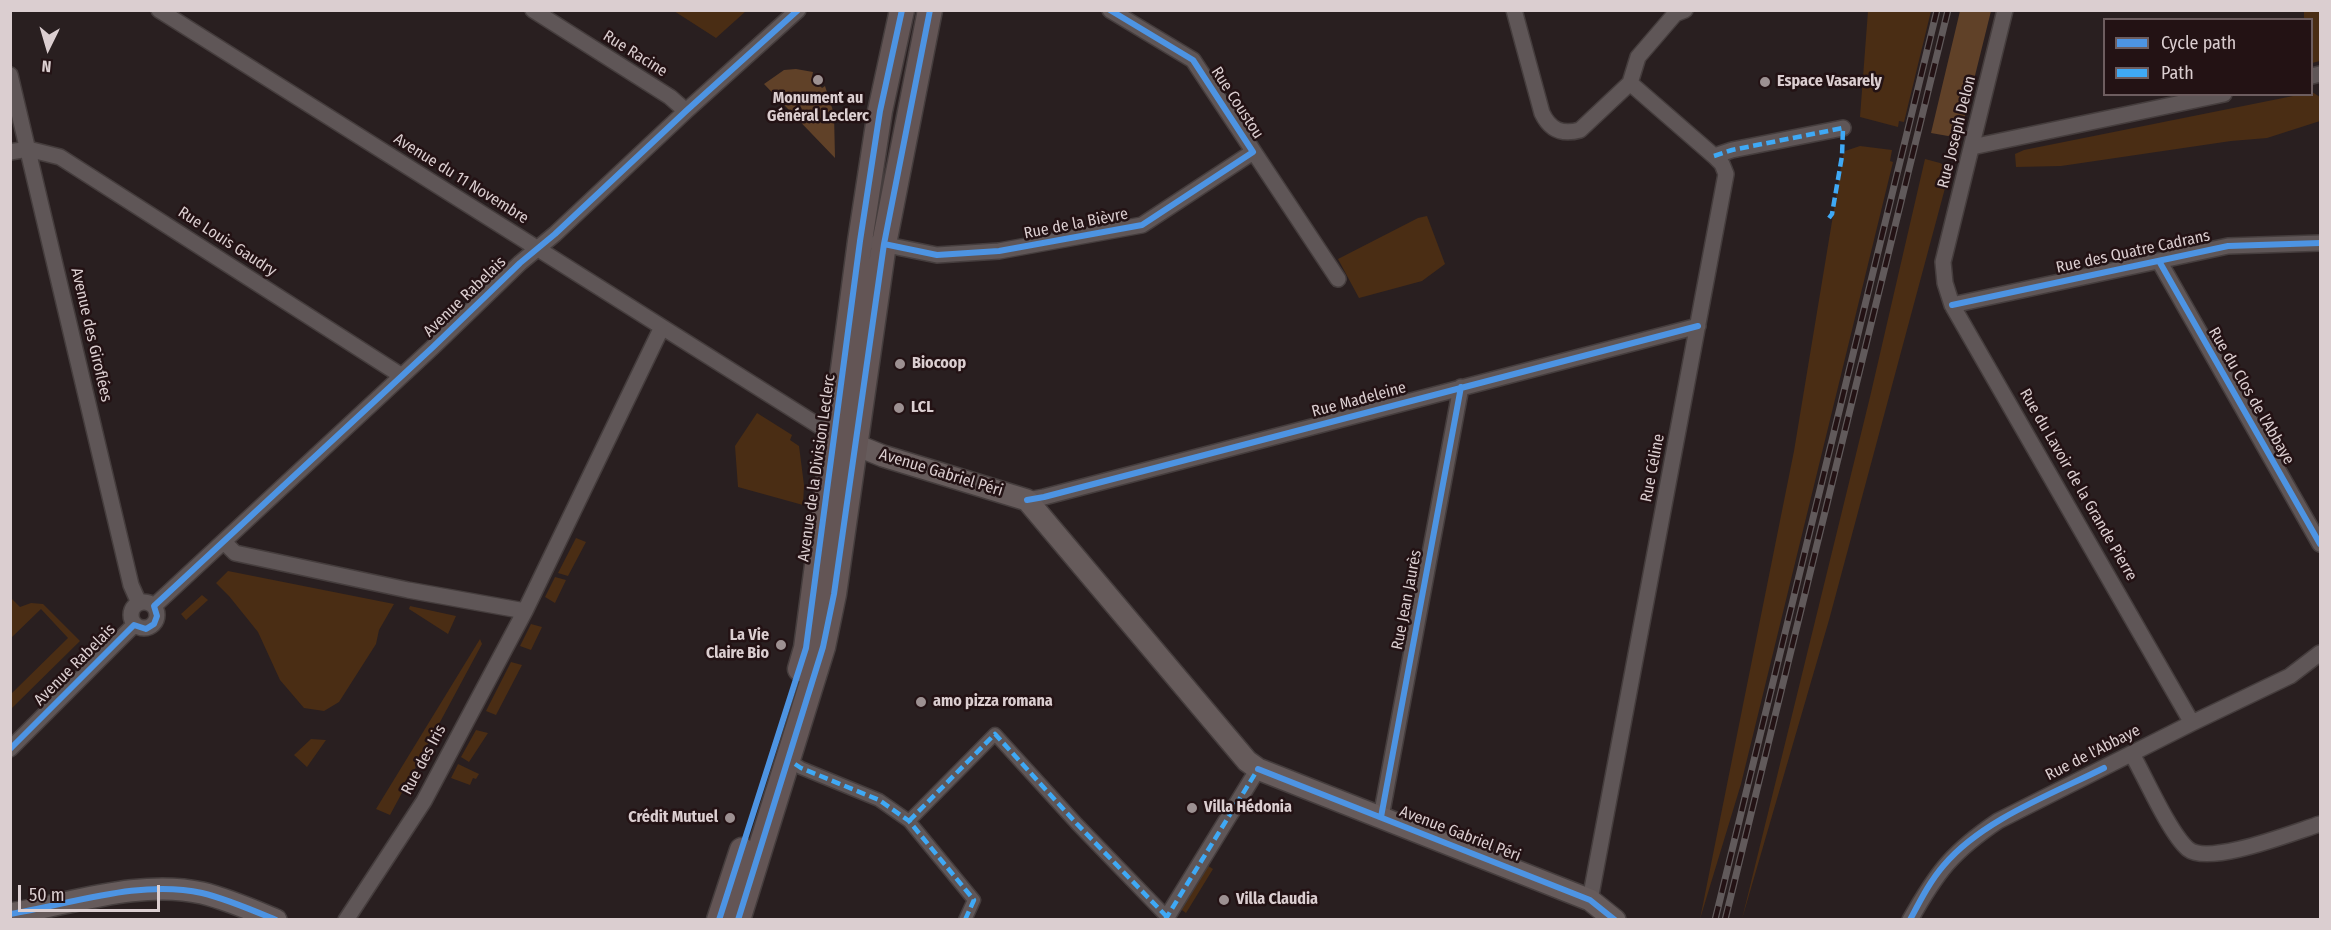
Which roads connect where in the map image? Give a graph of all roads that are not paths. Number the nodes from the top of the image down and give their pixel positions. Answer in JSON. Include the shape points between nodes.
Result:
{"nodes":[{"id":1,"x":159,"y":10,"type":"edge"},
{"id":2,"x":532,"y":10,"type":"edge"},
{"id":3,"x":798,"y":10,"type":"edge"},
{"id":4,"x":902,"y":10,"type":"edge"},
{"id":5,"x":930,"y":10,"type":"edge"},
{"id":6,"x":1110,"y":10,"type":"edge"},
{"id":7,"x":1514,"y":10,"type":"edge"},
{"id":8,"x":1685,"y":10,"type":"edge"},
{"id":9,"x":2006,"y":10,"type":"edge"},
{"id":10,"x":10,"y":75,"type":"edge"},
{"id":11,"x":1630,"y":83,"type":"junction"},
{"id":12,"x":2214,"y":96,"type":"edge"},
{"id":13,"x":686,"y":111,"type":"junction"},
{"id":14,"x":1843,"y":128,"type":"dead end"},
{"id":15,"x":1972,"y":147,"type":"junction"},
{"id":16,"x":28,"y":149,"type":"junction"},
{"id":17,"x":10,"y":152,"type":"edge"},
{"id":18,"x":1253,"y":152,"type":"junction"},
{"id":19,"x":1714,"y":156,"type":"junction"},
{"id":20,"x":872,"y":243,"type":"junction"},
{"id":21,"x":2320,"y":243,"type":"edge"},
{"id":22,"x":537,"y":248,"type":"junction"},
{"id":23,"x":2159,"y":261,"type":"junction"},
{"id":24,"x":1943,"y":262,"type":"joint"},
{"id":25,"x":1338,"y":279,"type":"dead end"},
{"id":26,"x":1952,"y":305,"type":"junction"},
{"id":27,"x":1698,"y":326,"type":"junction"},
{"id":28,"x":662,"y":327,"type":"junction"},
{"id":29,"x":402,"y":376,"type":"junction"},
{"id":30,"x":1461,"y":387,"type":"junction"},
{"id":31,"x":845,"y":441,"type":"junction"},
{"id":32,"x":1027,"y":500,"type":"junction"},
{"id":33,"x":224,"y":542,"type":"junction"},
{"id":34,"x":2320,"y":544,"type":"edge"},
{"id":35,"x":146,"y":605,"type":"junction"},
{"id":36,"x":525,"y":611,"type":"junction"},
{"id":37,"x":134,"y":625,"type":"junction"},
{"id":38,"x":2320,"y":653,"type":"edge"},
{"id":39,"x":2192,"y":723,"type":"junction"},
{"id":40,"x":10,"y":749,"type":"edge"},
{"id":41,"x":2132,"y":754,"type":"junction"},
{"id":42,"x":795,"y":764,"type":"dead end"},
{"id":43,"x":1258,"y":769,"type":"junction"},
{"id":44,"x":1381,"y":817,"type":"junction"},
{"id":45,"x":909,"y":821,"type":"junction"},
{"id":46,"x":2320,"y":824,"type":"edge"},
{"id":47,"x":1590,"y":900,"type":"junction"},
{"id":48,"x":10,"y":914,"type":"edge"},
{"id":49,"x":1166,"y":918,"type":"edge"},
{"id":50,"x":276,"y":920,"type":"edge"},
{"id":51,"x":346,"y":920,"type":"edge"},
{"id":52,"x":719,"y":920,"type":"edge"},
{"id":53,"x":738,"y":920,"type":"edge"},
{"id":54,"x":965,"y":920,"type":"edge"},
{"id":55,"x":1615,"y":920,"type":"edge"},
{"id":56,"x":1910,"y":920,"type":"edge"}],
"edges":[{"from":1,"to":22,"type":"street","name":"Avenue du 11 Novembre"},
{"from":2,"to":13,"type":"street","name":"Rue Racine"},
{"from":3,"to":13,"type":"street","name":"Avenue Rabelais"},
{"from":4,"to":20,"type":"main road","name":"Avenue de la Division Leclerc","via":[[880,111]]},
{"from":5,"to":20,"type":"main road","name":"Avenue de la Division Leclerc"},
{"from":6,"to":18,"type":"street","name":"Rue Coustou","via":[[1193,60]]},
{"from":7,"to":11,"type":"street","via":[[1542,113],[1554,130],[1580,130]]},
{"from":8,"to":11,"type":"street","via":[[1675,14],[1638,57]]},
{"from":9,"to":15,"type":"street","name":"Rue Joseph Delon"},
{"from":10,"to":16,"type":"street","name":"Avenue des Giroflées"},
{"from":11,"to":19,"type":"street","name":"Rue Céline"},
{"from":12,"to":15,"type":"street"},
{"from":13,"to":22,"type":"street","name":"Avenue Rabelais"},
{"from":14,"to":19,"type":"street"},
{"from":15,"to":24,"type":"street","name":"Rue Joseph Delon"},
{"from":16,"to":17,"type":"street"},
{"from":16,"to":29,"type":"street","name":"Rue Louis Gaudry","via":[[60,157]]},
{"from":16,"to":35,"type":"street","name":"Avenue des Giroflées","via":[[134,595]]},
{"from":18,"to":20,"type":"street","name":"Rue de la Bièvre","via":[[1142,225],[999,252],[937,255]]},
{"from":18,"to":25,"type":"street","name":"Rue Coustou"},
{"from":19,"to":27,"type":"street","name":"Rue Céline","via":[[1726,174]]},
{"from":20,"to":31,"type":"main road","name":"Avenue de la Division Leclerc"},
{"from":21,"to":23,"type":"street","name":"Rue des Quatre Cadrans","via":[[2228,246]]},
{"from":22,"to":28,"type":"street","name":"Avenue du 11 Novembre"},
{"from":22,"to":29,"type":"street","name":"Avenue Rabelais"},
{"from":23,"to":26,"type":"street","name":"Rue des Quatre Cadrans"},
{"from":23,"to":34,"type":"street","name":"Rue du Clos de l'Abbaye"},
{"from":24,"to":26,"type":"street","name":"Rue du Lavoir de la Grande Pierre"},
{"from":26,"to":39,"type":"street","name":"Rue du Lavoir de la Grande Pierre"},
{"from":27,"to":30,"type":"street","name":"Rue Madeleine"},
{"from":27,"to":47,"type":"street","name":"Rue Céline"},
{"from":28,"to":31,"type":"street","name":"Avenue du 11 Novembre"},
{"from":28,"to":36,"type":"street","name":"Rue des Iris"},
{"from":29,"to":33,"type":"street","name":"Avenue Rabelais"},
{"from":30,"to":32,"type":"street","name":"Rue Madeleine"},
{"from":30,"to":44,"type":"street","name":"Rue Jean Jaurès"},
{"from":31,"to":32,"type":"main road","name":"Avenue Gabriel Péri"},
{"from":31,"to":52,"type":"main road","name":"Avenue de la Division Leclerc","via":[[806,648]]},
{"from":31,"to":53,"type":"main road","name":"Avenue de la Division Leclerc","via":[[834,594],[823,647]]},
{"from":32,"to":43,"type":"main road","name":"Avenue Gabriel Péri","via":[[1247,761]]},
{"from":33,"to":35,"type":"street","name":"Avenue Rabelais"},
{"from":33,"to":36,"type":"street","via":[[235,553]]},
{"from":35,"to":37,"type":"street","via":[[131,612]]},
{"from":35,"to":37,"type":"street","via":[[157,616],[154,624],[146,629]]},
{"from":36,"to":51,"type":"street","name":"Rue des Iris","via":[[424,801]]},
{"from":37,"to":40,"type":"street","name":"Avenue Rabelais"},
{"from":38,"to":39,"type":"street","name":"Rue de l'Abbaye","via":[[2290,676]]},
{"from":39,"to":41,"type":"street","name":"Rue de l'Abbaye"},
{"from":41,"to":46,"type":"street","via":[[2178,837],[2190,850],[2202,855],[2224,853]]},
{"from":41,"to":56,"type":"street","name":"Rue de l'Abbaye","via":[[1978,835],[1944,865]]},
{"from":42,"to":45,"type":"street","via":[[879,800]]},
{"from":43,"to":44,"type":"main road","name":"Avenue Gabriel Péri"},
{"from":43,"to":49,"type":"street"},
{"from":44,"to":47,"type":"main road","name":"Avenue Gabriel Péri"},
{"from":45,"to":49,"type":"street","via":[[995,734]]},
{"from":45,"to":54,"type":"street","via":[[974,900]]},
{"from":47,"to":55,"type":"main road","name":"Avenue Gabriel Péri"},
{"from":48,"to":50,"type":"main road","via":[[140,889],[200,892]]}]}
